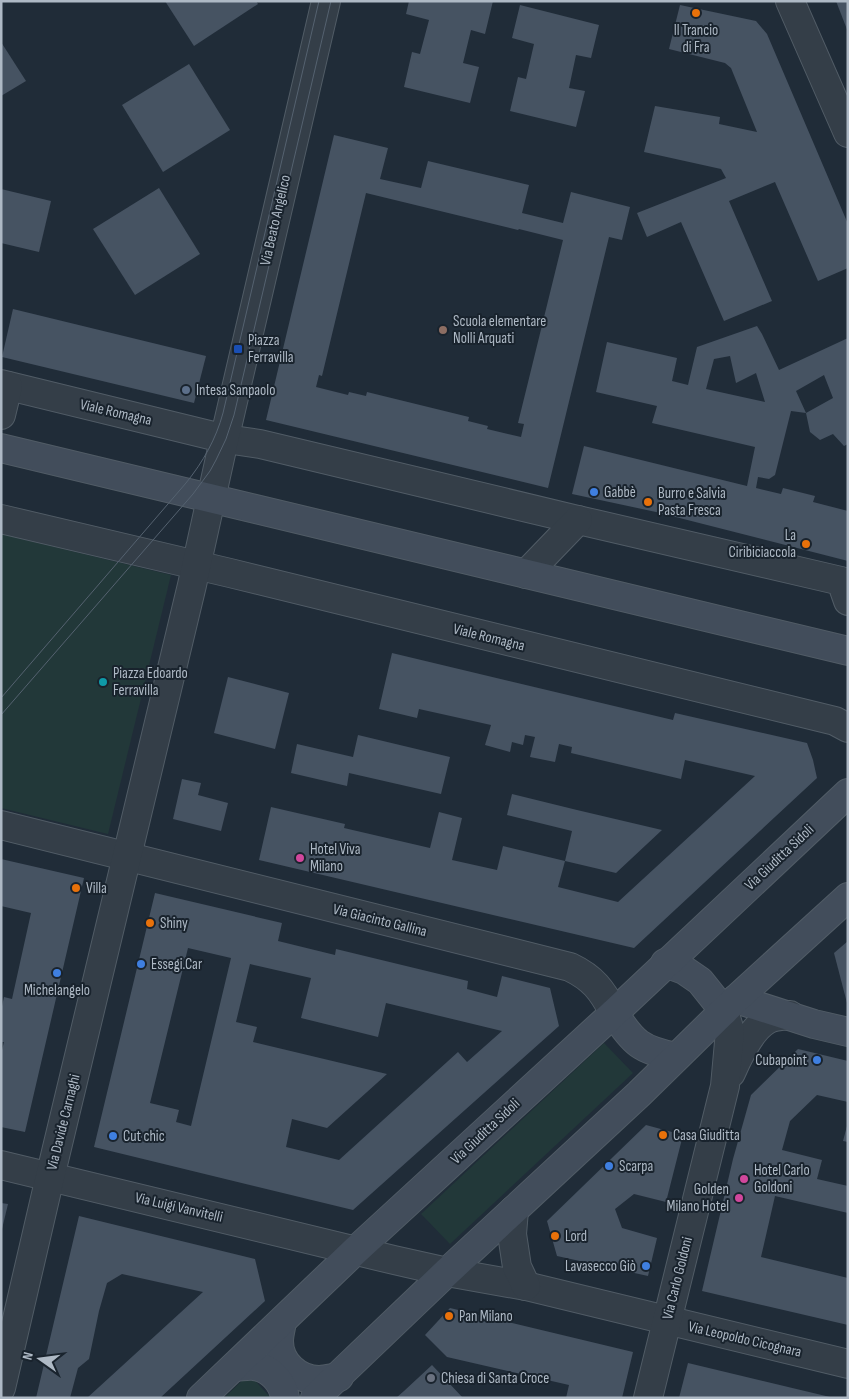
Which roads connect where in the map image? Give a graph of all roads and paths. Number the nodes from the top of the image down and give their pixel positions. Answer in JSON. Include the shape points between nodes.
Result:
{"nodes":[{"id":1,"x":326,"y":1,"type":"edge"},
{"id":2,"x":790,"y":1,"type":"edge"},
{"id":3,"x":848,"y":133,"type":"edge"},
{"id":4,"x":5,"y":385,"type":"edge"},
{"id":5,"x":1,"y":415,"type":"edge"},
{"id":6,"x":224,"y":438,"type":"junction"},
{"id":7,"x":1,"y":448,"type":"edge"},
{"id":8,"x":211,"y":498,"type":"junction"},
{"id":9,"x":1,"y":519,"type":"edge"},
{"id":10,"x":578,"y":520,"type":"junction"},
{"id":11,"x":196,"y":565,"type":"junction"},
{"id":12,"x":526,"y":574,"type":"junction"},
{"id":13,"x":848,"y":601,"type":"edge"},
{"id":14,"x":848,"y":651,"type":"edge"},
{"id":15,"x":848,"y":728,"type":"edge"},
{"id":16,"x":848,"y":793,"type":"edge"},
{"id":17,"x":1,"y":825,"type":"edge"},
{"id":18,"x":126,"y":857,"type":"junction"},
{"id":19,"x":848,"y":897,"type":"edge"},
{"id":20,"x":666,"y":963,"type":"junction"},
{"id":21,"x":730,"y":1005,"type":"junction"},
{"id":22,"x":614,"y":1012,"type":"junction"},
{"id":23,"x":790,"y":1015,"type":"junction"},
{"id":24,"x":848,"y":1032,"type":"edge"},
{"id":25,"x":676,"y":1058,"type":"junction"},
{"id":26,"x":725,"y":1086,"type":"junction"},
{"id":27,"x":1,"y":1165,"type":"edge"},
{"id":28,"x":50,"y":1177,"type":"junction"},
{"id":29,"x":514,"y":1210,"type":"junction"},
{"id":30,"x":356,"y":1250,"type":"junction"},
{"id":31,"x":447,"y":1272,"type":"junction"},
{"id":32,"x":526,"y":1286,"type":"junction"},
{"id":33,"x":666,"y":1320,"type":"junction"},
{"id":34,"x":282,"y":1322,"type":"junction"},
{"id":35,"x":848,"y":1364,"type":"edge"},
{"id":36,"x":234,"y":1368,"type":"junction"},
{"id":37,"x":339,"y":1377,"type":"junction"},
{"id":38,"x":1,"y":1388,"type":"edge"},
{"id":39,"x":202,"y":1398,"type":"edge"},
{"id":40,"x":285,"y":1398,"type":"edge"},
{"id":41,"x":316,"y":1398,"type":"edge"},
{"id":42,"x":648,"y":1398,"type":"edge"}],
"edges":[{"from":1,"to":6,"type":"street","name":"Via Beato Angelico"},
{"from":2,"to":3,"type":"street"},
{"from":4,"to":5,"type":"street","name":"Viale Romagna"},
{"from":4,"to":6,"type":"street","name":"Viale Romagna"},
{"from":6,"to":8,"type":"street"},
{"from":6,"to":10,"type":"street","name":"Viale Romagna"},
{"from":7,"to":8,"type":"street"},
{"from":8,"to":11,"type":"street"},
{"from":8,"to":12,"type":"street"},
{"from":9,"to":11,"type":"street"},
{"from":10,"to":12,"type":"street"},
{"from":10,"to":13,"type":"street","name":"Viale Romagna","via":[[841,581]]},
{"from":11,"to":15,"type":"street","name":"Viale Romagna","via":[[835,721]]},
{"from":11,"to":18,"type":"street"},
{"from":12,"to":14,"type":"street"},
{"from":16,"to":20,"type":"street","name":"Via Giuditta Sidoli"},
{"from":17,"to":18,"type":"street"},
{"from":18,"to":22,"type":"street","name":"Via Giacinto Gallina","via":[[570,967],[595,984]]},
{"from":18,"to":28,"type":"street","name":"Via Davide Carnaghi"},
{"from":19,"to":21,"type":"street"},
{"from":20,"to":21,"type":"street","via":[[684,970]]},
{"from":20,"to":22,"type":"street","name":"Via Giuditta Sidoli"},
{"from":21,"to":23,"type":"street"},
{"from":21,"to":25,"type":"street"},
{"from":21,"to":26,"type":"street","name":"Via Carlo Goldoni"},
{"from":22,"to":25,"type":"street","via":[[636,1043],[654,1053]]},
{"from":22,"to":30,"type":"street","name":"Via Giuditta Sidoli"},
{"from":23,"to":24,"type":"street"},
{"from":23,"to":26,"type":"street","via":[[772,1018],[758,1026]]},
{"from":25,"to":29,"type":"street"},
{"from":26,"to":33,"type":"street","name":"Via Carlo Goldoni"},
{"from":27,"to":28,"type":"street","name":"Via Luigi Vanvitelli"},
{"from":28,"to":30,"type":"street","name":"Via Luigi Vanvitelli"},
{"from":28,"to":38,"type":"street","name":"Via Davide Carnaghi"},
{"from":29,"to":31,"type":"street"},
{"from":29,"to":32,"type":"street","via":[[512,1234],[517,1267]]},
{"from":30,"to":31,"type":"street"},
{"from":30,"to":34,"type":"street","name":"Via Giuditta Sidoli"},
{"from":31,"to":32,"type":"street","name":"Via Leopoldo Cicognara"},
{"from":31,"to":37,"type":"street"},
{"from":32,"to":33,"type":"street","name":"Via Leopoldo Cicognara"},
{"from":33,"to":35,"type":"street","name":"Via Leopoldo Cicognara"},
{"from":33,"to":42,"type":"street","name":"Via Carlo Goldoni"},
{"from":34,"to":36,"type":"street","name":"Via Giuditta Sidoli"},
{"from":34,"to":37,"type":"street","via":[[279,1342],[288,1368],[318,1380]]},
{"from":36,"to":39,"type":"street","name":"Via Giuditta Sidoli"},
{"from":36,"to":40,"type":"street","via":[[253,1366],[268,1370],[276,1377]]},
{"from":37,"to":41,"type":"street"}]}
